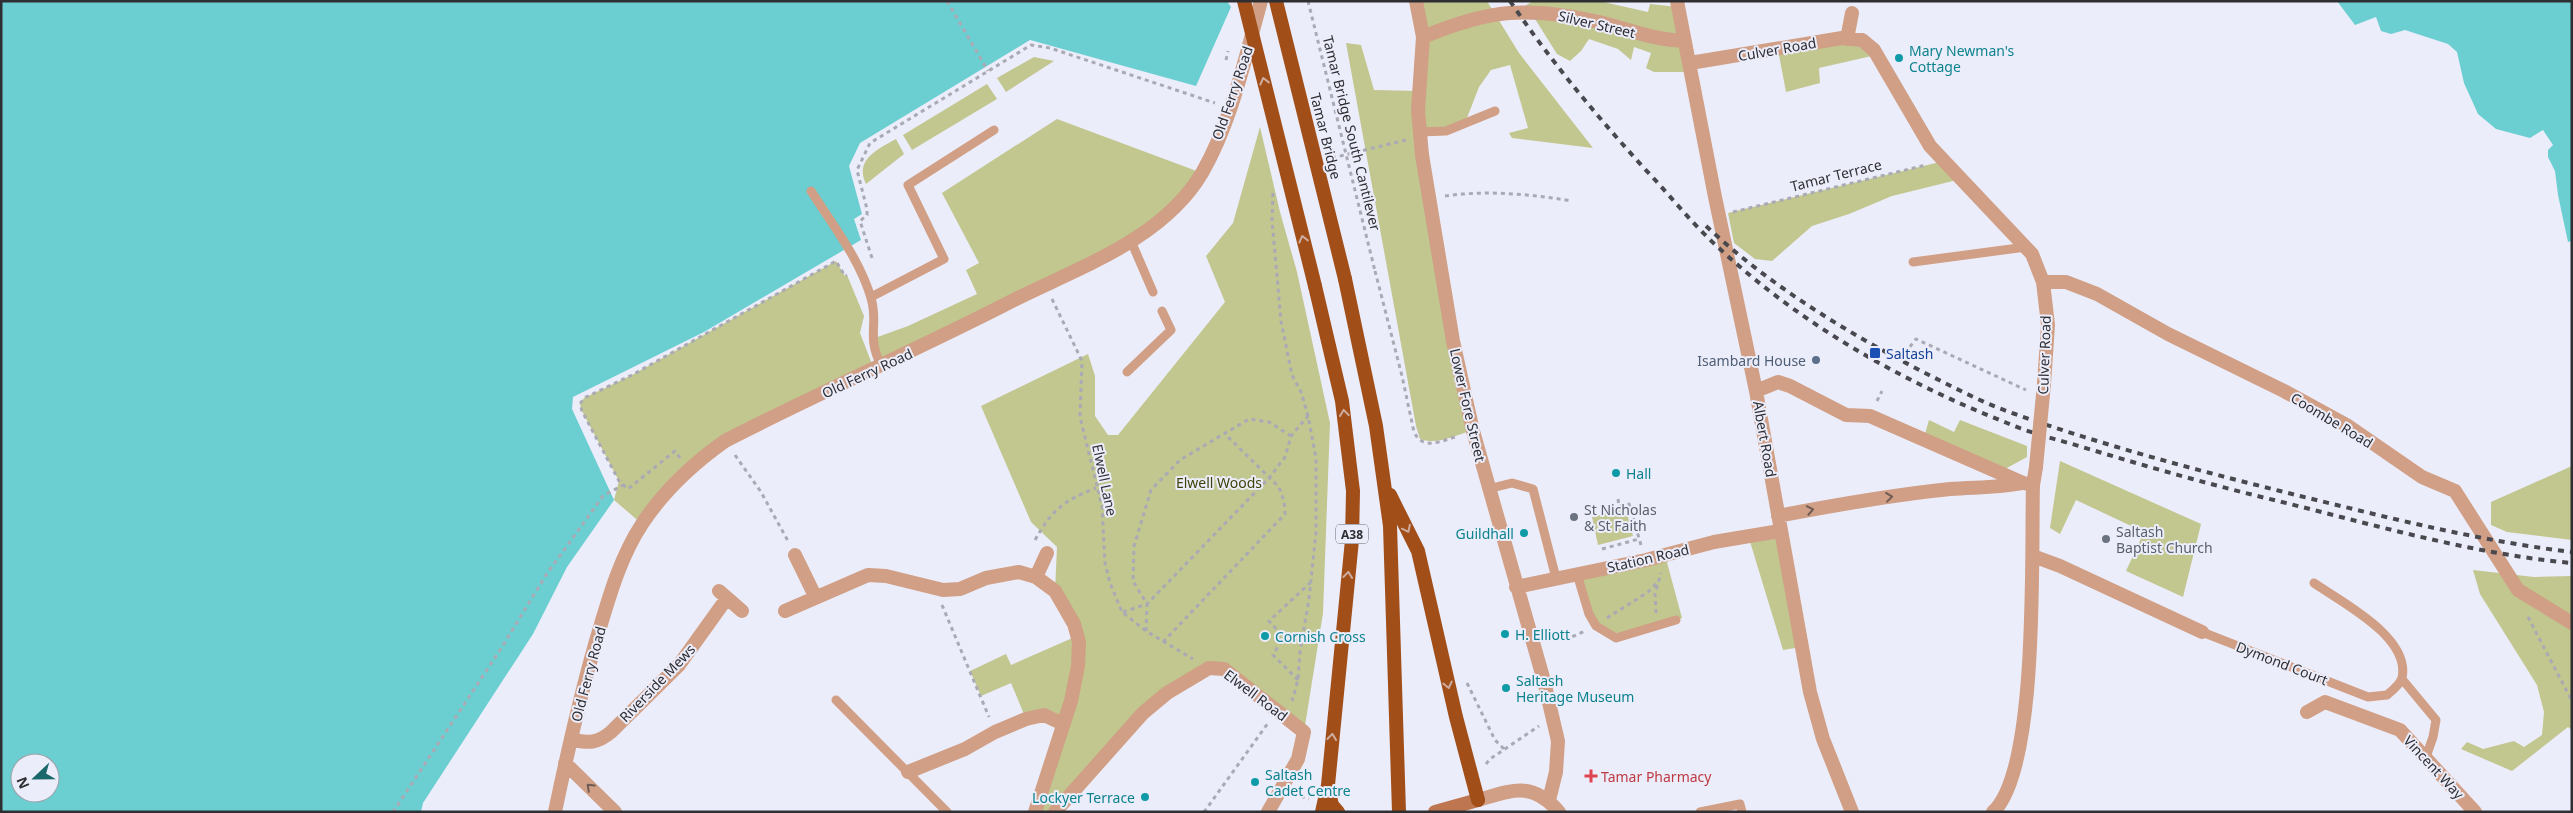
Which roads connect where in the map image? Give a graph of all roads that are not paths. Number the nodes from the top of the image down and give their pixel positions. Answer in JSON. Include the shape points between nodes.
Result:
{"nodes":[{"id":1,"x":1244,"y":1,"type":"edge"},
{"id":2,"x":1261,"y":1,"type":"edge"},
{"id":3,"x":1276,"y":1,"type":"edge"},
{"id":4,"x":1416,"y":1,"type":"edge"},
{"id":5,"x":1677,"y":1,"type":"edge"},
{"id":6,"x":1852,"y":13,"type":"dead end"},
{"id":7,"x":1423,"y":37,"type":"junction"},
{"id":8,"x":1847,"y":38,"type":"junction"},
{"id":9,"x":1685,"y":41,"type":"junction"},
{"id":10,"x":1690,"y":63,"type":"junction"},
{"id":11,"x":1495,"y":111,"type":"dead end"},
{"id":12,"x":994,"y":130,"type":"dead end"},
{"id":13,"x":1420,"y":135,"type":"junction"},
{"id":14,"x":812,"y":191,"type":"dead end"},
{"id":15,"x":1131,"y":242,"type":"junction"},
{"id":16,"x":2026,"y":247,"type":"junction"},
{"id":17,"x":1913,"y":262,"type":"dead end"},
{"id":18,"x":2043,"y":282,"type":"junction"},
{"id":19,"x":1153,"y":292,"type":"dead end"},
{"id":20,"x":871,"y":297,"type":"junction"},
{"id":21,"x":1162,"y":311,"type":"dead end"},
{"id":22,"x":881,"y":365,"type":"junction"},
{"id":23,"x":1127,"y":372,"type":"dead end"},
{"id":24,"x":1756,"y":390,"type":"junction"},
{"id":25,"x":2028,"y":484,"type":"junction"},
{"id":26,"x":1385,"y":485,"type":"junction"},
{"id":27,"x":1488,"y":489,"type":"junction"},
{"id":28,"x":1778,"y":516,"type":"junction"},
{"id":29,"x":1780,"y":531,"type":"junction"},
{"id":30,"x":1046,"y":553,"type":"dead end"},
{"id":31,"x":795,"y":555,"type":"dead end"},
{"id":32,"x":2033,"y":556,"type":"junction"},
{"id":33,"x":1577,"y":574,"type":"junction"},
{"id":34,"x":1036,"y":577,"type":"junction"},
{"id":35,"x":1556,"y":578,"type":"junction"},
{"id":36,"x":2314,"y":583,"type":"dead end"},
{"id":37,"x":1516,"y":587,"type":"junction"},
{"id":38,"x":814,"y":596,"type":"junction"},
{"id":39,"x":742,"y":611,"type":"dead end"},
{"id":40,"x":785,"y":611,"type":"dead end"},
{"id":41,"x":1676,"y":620,"type":"dead end"},
{"id":42,"x":2572,"y":623,"type":"edge"},
{"id":43,"x":2202,"y":632,"type":"joint"},
{"id":44,"x":2402,"y":680,"type":"junction"},
{"id":45,"x":836,"y":700,"type":"dead end"},
{"id":46,"x":2307,"y":712,"type":"dead end"},
{"id":47,"x":1063,"y":724,"type":"junction"},
{"id":48,"x":572,"y":739,"type":"junction"},
{"id":49,"x":2426,"y":757,"type":"junction"},
{"id":50,"x":565,"y":763,"type":"junction"},
{"id":51,"x":908,"y":772,"type":"junction"},
{"id":52,"x":1328,"y":785,"type":"junction"},
{"id":53,"x":1478,"y":800,"type":"junction"},
{"id":54,"x":1549,"y":800,"type":"junction"},
{"id":55,"x":1323,"y":808,"type":"edge"},
{"id":56,"x":1999,"y":810,"type":"edge"},
{"id":57,"x":556,"y":812,"type":"edge"},
{"id":58,"x":615,"y":812,"type":"edge"},
{"id":59,"x":948,"y":812,"type":"edge"},
{"id":60,"x":1035,"y":812,"type":"edge"},
{"id":61,"x":1055,"y":812,"type":"edge"},
{"id":62,"x":1268,"y":812,"type":"edge"},
{"id":63,"x":1338,"y":812,"type":"edge"},
{"id":64,"x":1399,"y":812,"type":"edge"},
{"id":65,"x":1435,"y":812,"type":"edge"},
{"id":66,"x":1559,"y":812,"type":"edge"},
{"id":67,"x":1700,"y":812,"type":"edge"},
{"id":68,"x":1742,"y":812,"type":"edge"},
{"id":69,"x":1852,"y":812,"type":"edge"},
{"id":70,"x":2475,"y":812,"type":"edge"}],
"edges":[{"from":52,"to":1,"type":"highway","number":"A38","one_way":true,"bridge":true,"via":[[1352,540],[1353,491],[1342,400]]},
{"from":2,"to":15,"type":"street","name":"Old Ferry Road","via":[[1230,108],[1202,173],[1172,212]]},
{"from":3,"to":26,"type":"highway","name":"Tamar Bridge","bridge":true,"via":[[1363,358]]},
{"from":4,"to":7,"type":"street","name":"Lower Fore Street"},
{"from":5,"to":9,"type":"street","name":"Albert Road"},
{"from":6,"to":8,"type":"street"},
{"from":7,"to":9,"type":"street","name":"Silver Street","via":[[1455,23],[1491,14],[1530,10],[1600,22],[1667,40]]},
{"from":7,"to":13,"type":"street","name":"Lower Fore Street","via":[[1418,102]]},
{"from":8,"to":10,"type":"street","name":"Culver Road"},
{"from":8,"to":16,"type":"street","name":"Culver Road","via":[[1862,40],[1874,50],[1930,146]]},
{"from":9,"to":10,"type":"street","name":"Albert Road"},
{"from":10,"to":24,"type":"street","name":"Albert Road"},
{"from":11,"to":13,"type":"lane","via":[[1446,131]]},
{"from":12,"to":20,"type":"lane","via":[[908,185],[944,259]]},
{"from":13,"to":27,"type":"street","name":"Lower Fore Street","via":[[1453,341]]},
{"from":14,"to":20,"type":"lane","via":[[859,268]]},
{"from":15,"to":19,"type":"lane"},
{"from":15,"to":22,"type":"street","name":"Old Ferry Road"},
{"from":16,"to":17,"type":"lane"},
{"from":16,"to":18,"type":"street","name":"Culver Road"},
{"from":18,"to":25,"type":"street","name":"Culver Road","bridge":true,"via":[[2048,325],[2044,391],[2036,466]]},
{"from":18,"to":42,"type":"street","name":"Coombe Road","via":[[2066,282],[2097,294],[2168,334],[2292,395],[2348,426],[2422,477],[2455,491],[2518,590]]},
{"from":20,"to":22,"type":"lane","via":[[874,310],[872,339]]},
{"from":21,"to":23,"type":"lane","via":[[1171,330]]},
{"from":22,"to":48,"type":"street","name":"Old Ferry Road","via":[[725,441],[704,456],[642,524],[622,561],[583,687]]},
{"from":24,"to":25,"type":"street","via":[[1778,382],[1790,386],[1846,415],[1870,416]]},
{"from":24,"to":28,"type":"street","name":"Albert Road"},
{"from":28,"to":25,"type":"street","one_way":true,"via":[[1861,500]]},
{"from":25,"to":32,"type":"street","name":"Culver Road"},
{"from":26,"to":53,"type":"highway","one_way":true,"via":[[1418,551]]},
{"from":26,"to":64,"type":"highway","via":[[1391,563]]},
{"from":27,"to":35,"type":"lane","via":[[1512,483],[1533,489]]},
{"from":27,"to":37,"type":"street","name":"Lower Fore Street"},
{"from":28,"to":29,"type":"street","name":"Albert Road"},
{"from":29,"to":33,"type":"street","name":"Station Road","via":[[1714,542]]},
{"from":29,"to":69,"type":"street","name":"Albert Road","via":[[1810,692],[1823,739]]},
{"from":30,"to":34,"type":"street"},
{"from":31,"to":38,"type":"street"},
{"from":32,"to":43,"type":"street","name":"Dymond Court"},
{"from":32,"to":56,"type":"street","name":"Culver Road","via":[[2026,709],[2018,753]]},
{"from":33,"to":35,"type":"street","name":"Station Road"},
{"from":33,"to":41,"type":"lane","via":[[1596,626],[1616,638]]},
{"from":34,"to":38,"type":"street","via":[[1018,572],[986,578],[960,589],[935,588],[868,574]]},
{"from":34,"to":47,"type":"street","via":[[1055,591],[1066,607],[1079,642],[1072,701]]},
{"from":35,"to":37,"type":"street","name":"Station Road"},
{"from":36,"to":44,"type":"lane","via":[[2372,622],[2395,645],[2402,665]]},
{"from":37,"to":54,"type":"street","name":"Lower Fore Street","via":[[1558,741],[1556,772]]},
{"from":38,"to":40,"type":"street"},
{"from":39,"to":48,"type":"street","name":"Riverside Mews","via":[[723,594],[678,665],[611,732],[600,741],[586,743]]},
{"from":43,"to":44,"type":"lane","name":"Dymond Court","via":[[2368,697],[2387,695]]},
{"from":44,"to":49,"type":"lane","via":[[2436,720],[2434,738]]},
{"from":45,"to":51,"type":"lane"},
{"from":46,"to":49,"type":"street","name":"Vincent Way","via":[[2325,702],[2400,730]]},
{"from":47,"to":51,"type":"street","via":[[1044,715],[1026,719]]},
{"from":47,"to":60,"type":"street"},
{"from":48,"to":50,"type":"street","name":"Old Ferry Road"},
{"from":49,"to":70,"type":"street","name":"Vincent Way"},
{"from":50,"to":57,"type":"street","name":"Old Ferry Road"},
{"from":58,"to":50,"type":"street","one_way":true},
{"from":51,"to":59,"type":"lane"},
{"from":52,"to":55,"type":"highway","number":"A38"},
{"from":52,"to":63,"type":"highway","number":"A38","via":[[1332,806]]},
{"from":53,"to":54,"type":"street","via":[[1510,791],[1530,790]]},
{"from":53,"to":65,"type":"main road"},
{"from":54,"to":66,"type":"street"},
{"from":61,"to":62,"type":"street","name":"Elwell Road","via":[[1144,713],[1166,693],[1209,668],[1224,669],[1304,732],[1298,759]]},
{"from":67,"to":68,"type":"lane","via":[[1740,804]]}]}
